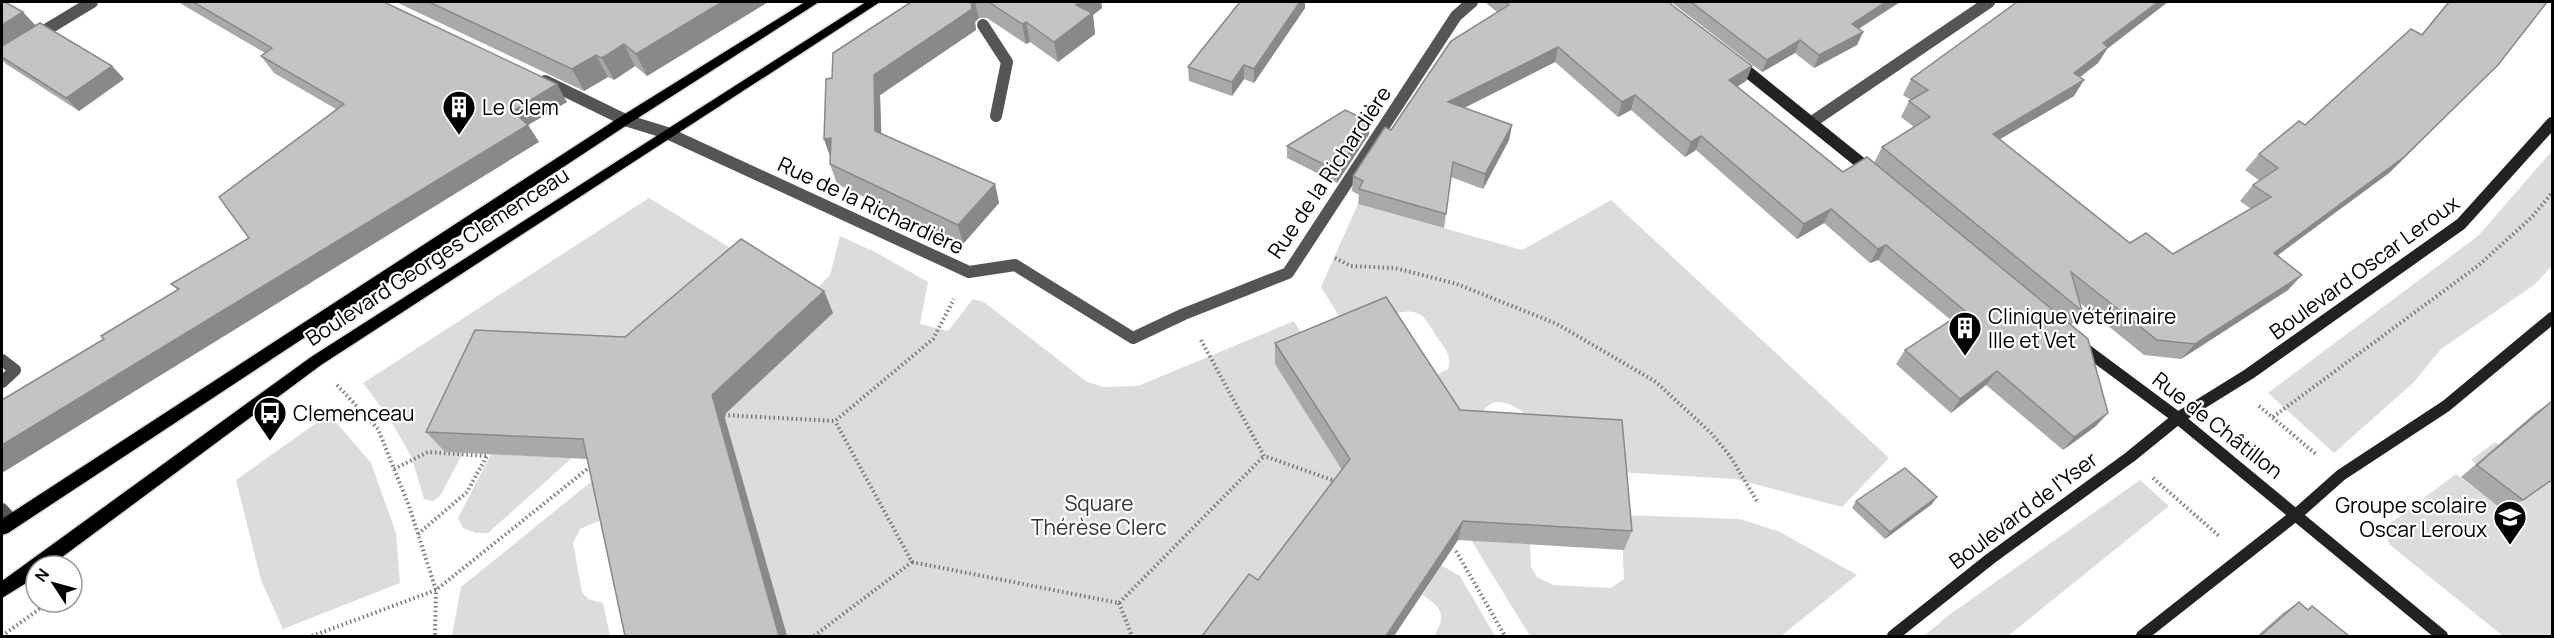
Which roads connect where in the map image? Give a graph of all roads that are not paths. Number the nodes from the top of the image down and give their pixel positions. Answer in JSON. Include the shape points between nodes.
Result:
{"nodes":[{"id":1,"x":92,"y":2,"type":"edge"},
{"id":2,"x":813,"y":2,"type":"edge"},
{"id":3,"x":874,"y":2,"type":"edge"},
{"id":4,"x":1472,"y":2,"type":"edge"},
{"id":5,"x":1989,"y":2,"type":"edge"},
{"id":6,"x":983,"y":25,"type":"dead end"},
{"id":7,"x":22,"y":45,"type":"edge"},
{"id":8,"x":1731,"y":58,"type":"edge"},
{"id":9,"x":537,"y":78,"type":"edge"},
{"id":10,"x":996,"y":116,"type":"dead end"},
{"id":11,"x":625,"y":120,"type":"junction"},
{"id":12,"x":1812,"y":122,"type":"junction"},
{"id":13,"x":2553,"y":123,"type":"edge"},
{"id":14,"x":667,"y":133,"type":"junction"},
{"id":15,"x":1884,"y":182,"type":"edge"},
{"id":16,"x":2553,"y":318,"type":"edge"},
{"id":17,"x":2073,"y":339,"type":"edge"},
{"id":18,"x":2,"y":360,"type":"edge"},
{"id":19,"x":2,"y":382,"type":"edge"},
{"id":20,"x":2178,"y":418,"type":"junction"},
{"id":21,"x":2297,"y":514,"type":"junction"},
{"id":22,"x":5,"y":519,"type":"edge"},
{"id":23,"x":52,"y":554,"type":"edge"},
{"id":24,"x":24,"y":574,"type":"edge"},
{"id":25,"x":2,"y":590,"type":"edge"},
{"id":26,"x":1893,"y":636,"type":"edge"},
{"id":27,"x":2142,"y":636,"type":"edge"},
{"id":28,"x":2442,"y":636,"type":"edge"}],
"edges":[{"from":1,"to":7,"type":"street"},
{"from":2,"to":11,"type":"main road","name":"Boulevard Georges Clemenceau"},
{"from":3,"to":14,"type":"main road","name":"Boulevard Georges Clemenceau"},
{"from":4,"to":14,"type":"street","name":"Rue de la Richardière","via":[[1456,16],[1288,273],[1133,338],[1015,265],[969,272]]},
{"from":5,"to":12,"type":"street"},
{"from":6,"to":10,"type":"street","via":[[1007,62]]},
{"from":8,"to":12,"type":"main road"},
{"from":9,"to":11,"type":"street","name":"Rue de la Richardière"},
{"from":11,"to":14,"type":"street","name":"Rue de la Richardière"},
{"from":11,"to":22,"type":"main road","name":"Boulevard Georges Clemenceau"},
{"from":12,"to":15,"type":"main road"},
{"from":13,"to":20,"type":"main road","name":"Boulevard Oscar Leroux","via":[[2462,224],[2234,384]]},
{"from":14,"to":23,"type":"main road","name":"Boulevard Georges Clemenceau","via":[[316,361]]},
{"from":16,"to":21,"type":"main road","via":[[2445,406],[2341,475]]},
{"from":17,"to":20,"type":"main road","name":"Rue de Châtillon"},
{"from":18,"to":19,"type":"street","via":[[15,370]]},
{"from":20,"to":21,"type":"main road","name":"Rue de Châtillon"},
{"from":20,"to":26,"type":"main road","name":"Boulevard de l'Yser"},
{"from":21,"to":27,"type":"main road"},
{"from":21,"to":28,"type":"main road","name":"Rue de Châtillon"},
{"from":24,"to":25,"type":"main road","name":"Boulevard Georges Clemenceau"}]}
